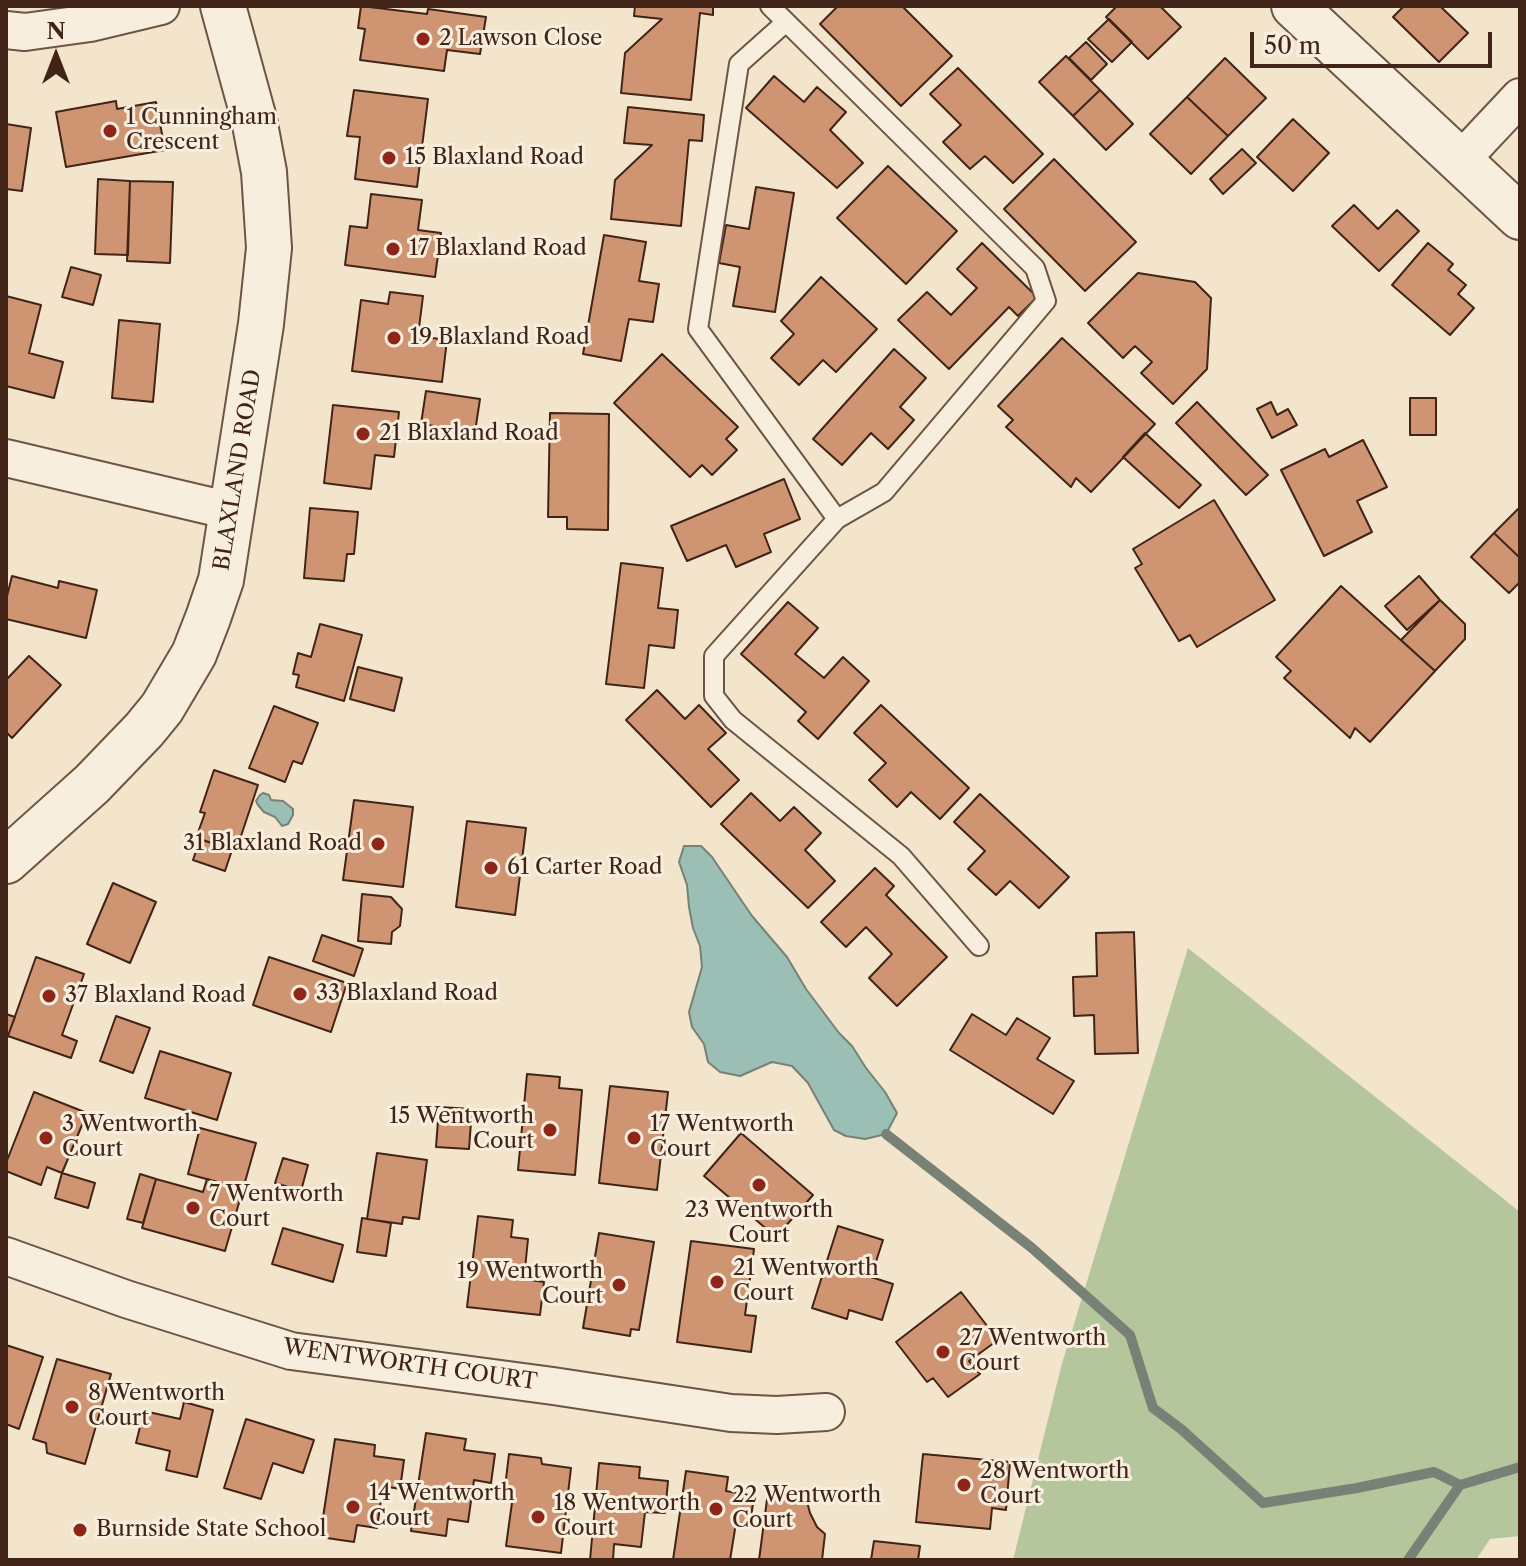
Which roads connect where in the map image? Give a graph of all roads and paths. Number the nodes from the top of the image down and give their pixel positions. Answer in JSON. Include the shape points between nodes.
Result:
{"nodes":[{"id":1,"x":161,"y":6,"type":"edge"},
{"id":2,"x":223,"y":6,"type":"edge"},
{"id":3,"x":770,"y":6,"type":"edge"},
{"id":4,"x":1294,"y":6,"type":"edge"},
{"id":5,"x":786,"y":22,"type":"junction"},
{"id":6,"x":6,"y":30,"type":"edge"},
{"id":7,"x":1520,"y":97,"type":"edge"},
{"id":8,"x":1460,"y":161,"type":"junction"},
{"id":9,"x":1520,"y":217,"type":"edge"},
{"id":10,"x":6,"y":458,"type":"edge"},
{"id":11,"x":231,"y":511,"type":"junction"},
{"id":12,"x":837,"y":519,"type":"junction"},
{"id":13,"x":6,"y":861,"type":"edge"},
{"id":14,"x":979,"y":946,"type":"dead end"},
{"id":15,"x":6,"y":1256,"type":"edge"},
{"id":16,"x":826,"y":1412,"type":"dead end"}],
"edges":[{"from":1,"to":6,"type":"street","via":[[90,23]]},
{"from":2,"to":11,"type":"street","name":"BLAXLAND ROAD","via":[[254,119],[269,234],[261,324]]},
{"from":3,"to":5,"type":"lane"},
{"from":4,"to":8,"type":"street"},
{"from":5,"to":12,"type":"lane","via":[[739,64],[698,329]]},
{"from":5,"to":12,"type":"lane","via":[[1035,268],[1046,301],[884,492]]},
{"from":7,"to":8,"type":"street"},
{"from":8,"to":9,"type":"street"},
{"from":10,"to":11,"type":"street"},
{"from":11,"to":13,"type":"street","name":"BLAXLAND ROAD","via":[[221,580],[194,654],[173,691],[92,784]]},
{"from":12,"to":14,"type":"lane","via":[[714,656],[714,696],[733,720],[901,856]]},
{"from":15,"to":16,"type":"street","name":"WENTWORTH COURT","via":[[291,1351],[731,1413]]}]}
